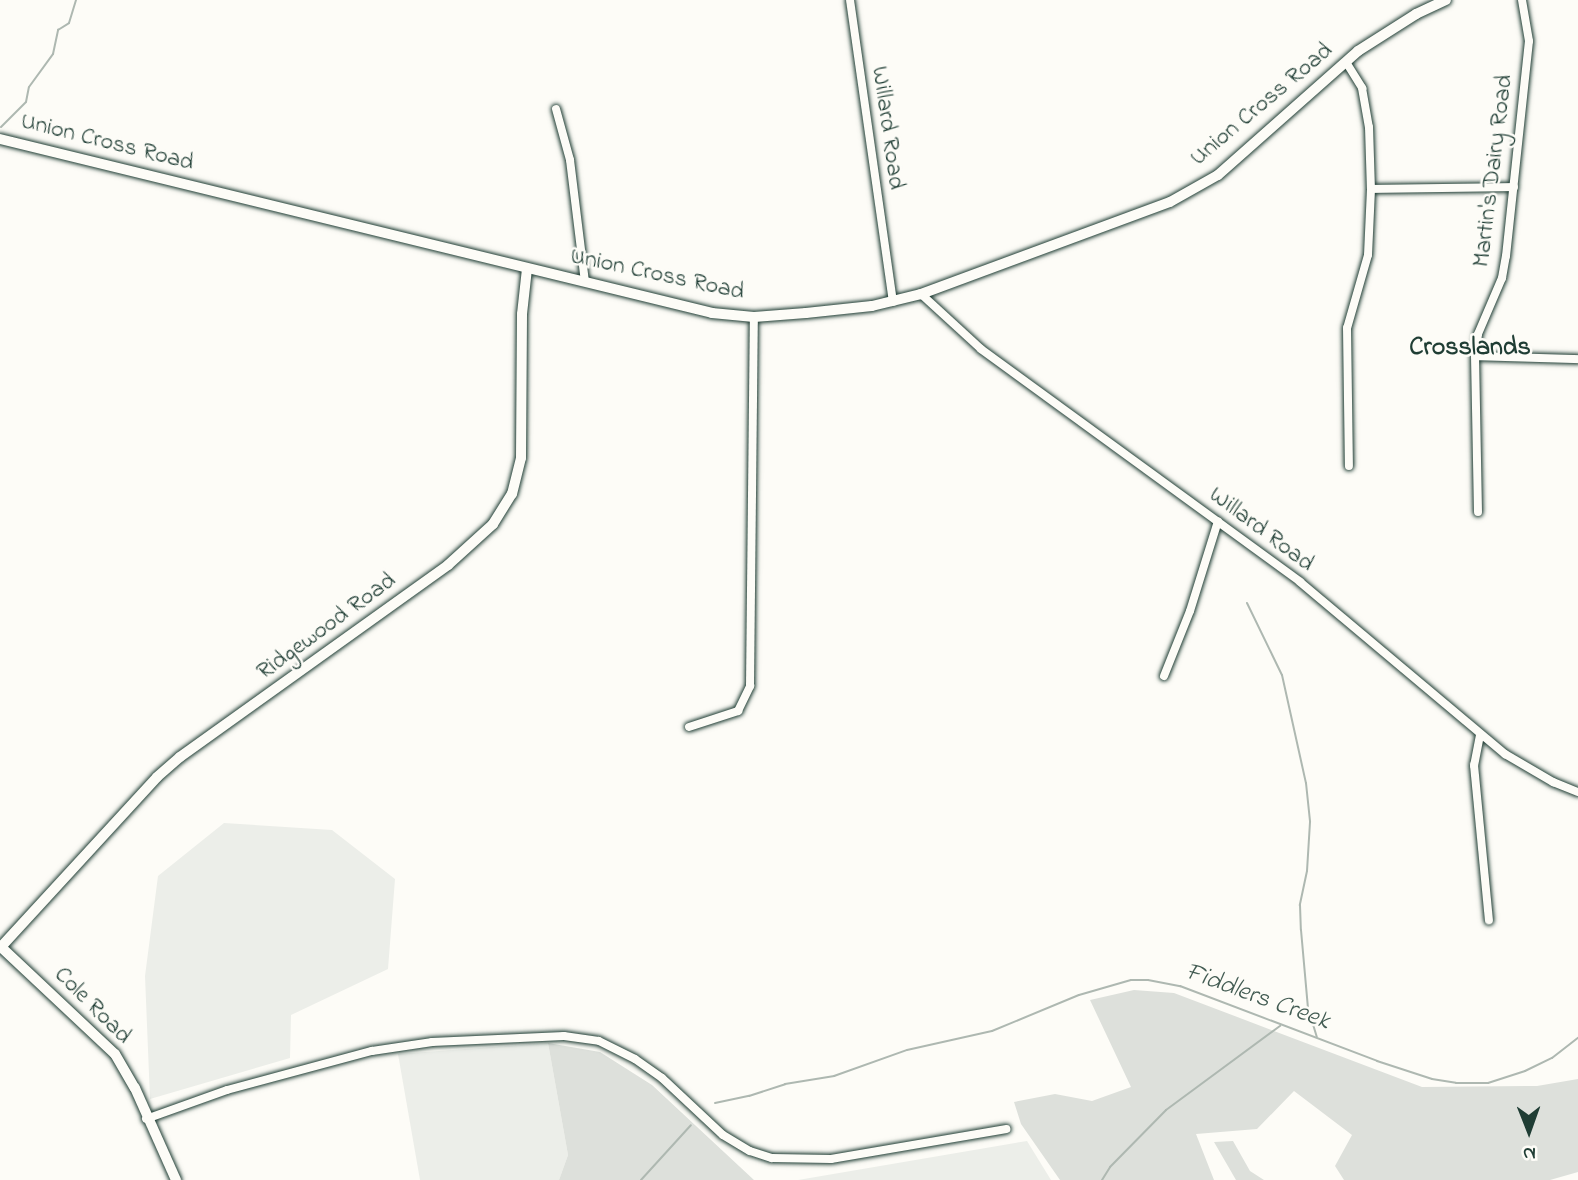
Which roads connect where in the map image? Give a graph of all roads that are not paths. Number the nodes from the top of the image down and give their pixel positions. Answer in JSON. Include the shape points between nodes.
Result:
{"nodes":[{"id":1,"x":850,"y":0,"type":"edge"},
{"id":2,"x":1447,"y":0,"type":"edge"},
{"id":3,"x":1522,"y":0,"type":"edge"},
{"id":4,"x":1346,"y":62,"type":"junction"},
{"id":5,"x":556,"y":109,"type":"dead end"},
{"id":6,"x":0,"y":139,"type":"edge"},
{"id":7,"x":1514,"y":187,"type":"junction"},
{"id":8,"x":1371,"y":189,"type":"junction"},
{"id":9,"x":527,"y":269,"type":"junction"},
{"id":10,"x":585,"y":282,"type":"junction"},
{"id":11,"x":921,"y":295,"type":"junction"},
{"id":12,"x":893,"y":302,"type":"junction"},
{"id":13,"x":754,"y":317,"type":"junction"},
{"id":14,"x":1475,"y":356,"type":"junction"},
{"id":15,"x":1578,"y":359,"type":"edge"},
{"id":16,"x":1349,"y":466,"type":"dead end"},
{"id":17,"x":1478,"y":512,"type":"dead end"},
{"id":18,"x":1218,"y":521,"type":"junction"},
{"id":19,"x":1164,"y":676,"type":"dead end"},
{"id":20,"x":689,"y":727,"type":"dead end"},
{"id":21,"x":1480,"y":735,"type":"junction"},
{"id":22,"x":1578,"y":792,"type":"edge"},
{"id":23,"x":1489,"y":920,"type":"dead end"},
{"id":24,"x":0,"y":947,"type":"edge"},
{"id":25,"x":146,"y":1119,"type":"junction"},
{"id":26,"x":1006,"y":1129,"type":"dead end"},
{"id":27,"x":176,"y":1180,"type":"edge"}],
"edges":[{"from":1,"to":12,"type":"street","name":"Willard Road"},
{"from":2,"to":4,"type":"main road","name":"Union Cross Road","via":[[1416,14]]},
{"from":3,"to":7,"type":"street","name":"Martin's Dairy Road","via":[[1529,41]]},
{"from":4,"to":8,"type":"street","via":[[1362,88],[1369,127]]},
{"from":4,"to":11,"type":"main road","name":"Union Cross Road","via":[[1218,175],[1170,202]]},
{"from":5,"to":10,"type":"street","via":[[570,160]]},
{"from":6,"to":9,"type":"main road","name":"Union Cross Road"},
{"from":7,"to":8,"type":"street"},
{"from":7,"to":14,"type":"street","name":"Martin's Dairy Road","via":[[1502,278],[1478,334]]},
{"from":8,"to":16,"type":"street","via":[[1368,255],[1347,327]]},
{"from":9,"to":10,"type":"main road","name":"Union Cross Road"},
{"from":9,"to":24,"type":"main road","name":"Ridgewood Road","via":[[522,314],[521,458],[512,494],[493,524],[448,565],[180,757],[130,804]]},
{"from":10,"to":13,"type":"main road","name":"Union Cross Road","via":[[712,313]]},
{"from":11,"to":12,"type":"main road","name":"Union Cross Road"},
{"from":11,"to":18,"type":"street","name":"Willard Road","via":[[981,349]]},
{"from":12,"to":13,"type":"main road","name":"Union Cross Road"},
{"from":13,"to":20,"type":"street","via":[[750,686],[738,711]]},
{"from":14,"to":15,"type":"street"},
{"from":14,"to":17,"type":"street","name":"Martin's Dairy Road"},
{"from":18,"to":19,"type":"street"},
{"from":18,"to":21,"type":"street","name":"Willard Road","via":[[1300,582]]},
{"from":21,"to":22,"type":"street","name":"Willard Road","via":[[1524,767]]},
{"from":21,"to":23,"type":"street","via":[[1474,765]]},
{"from":24,"to":25,"type":"street","name":"Cole Road","via":[[115,1054]]},
{"from":25,"to":26,"type":"street","via":[[227,1090],[372,1051],[432,1042],[564,1037],[599,1041],[635,1059],[723,1135],[772,1158],[831,1159]]},
{"from":25,"to":27,"type":"street","name":"Cole Road"}]}
